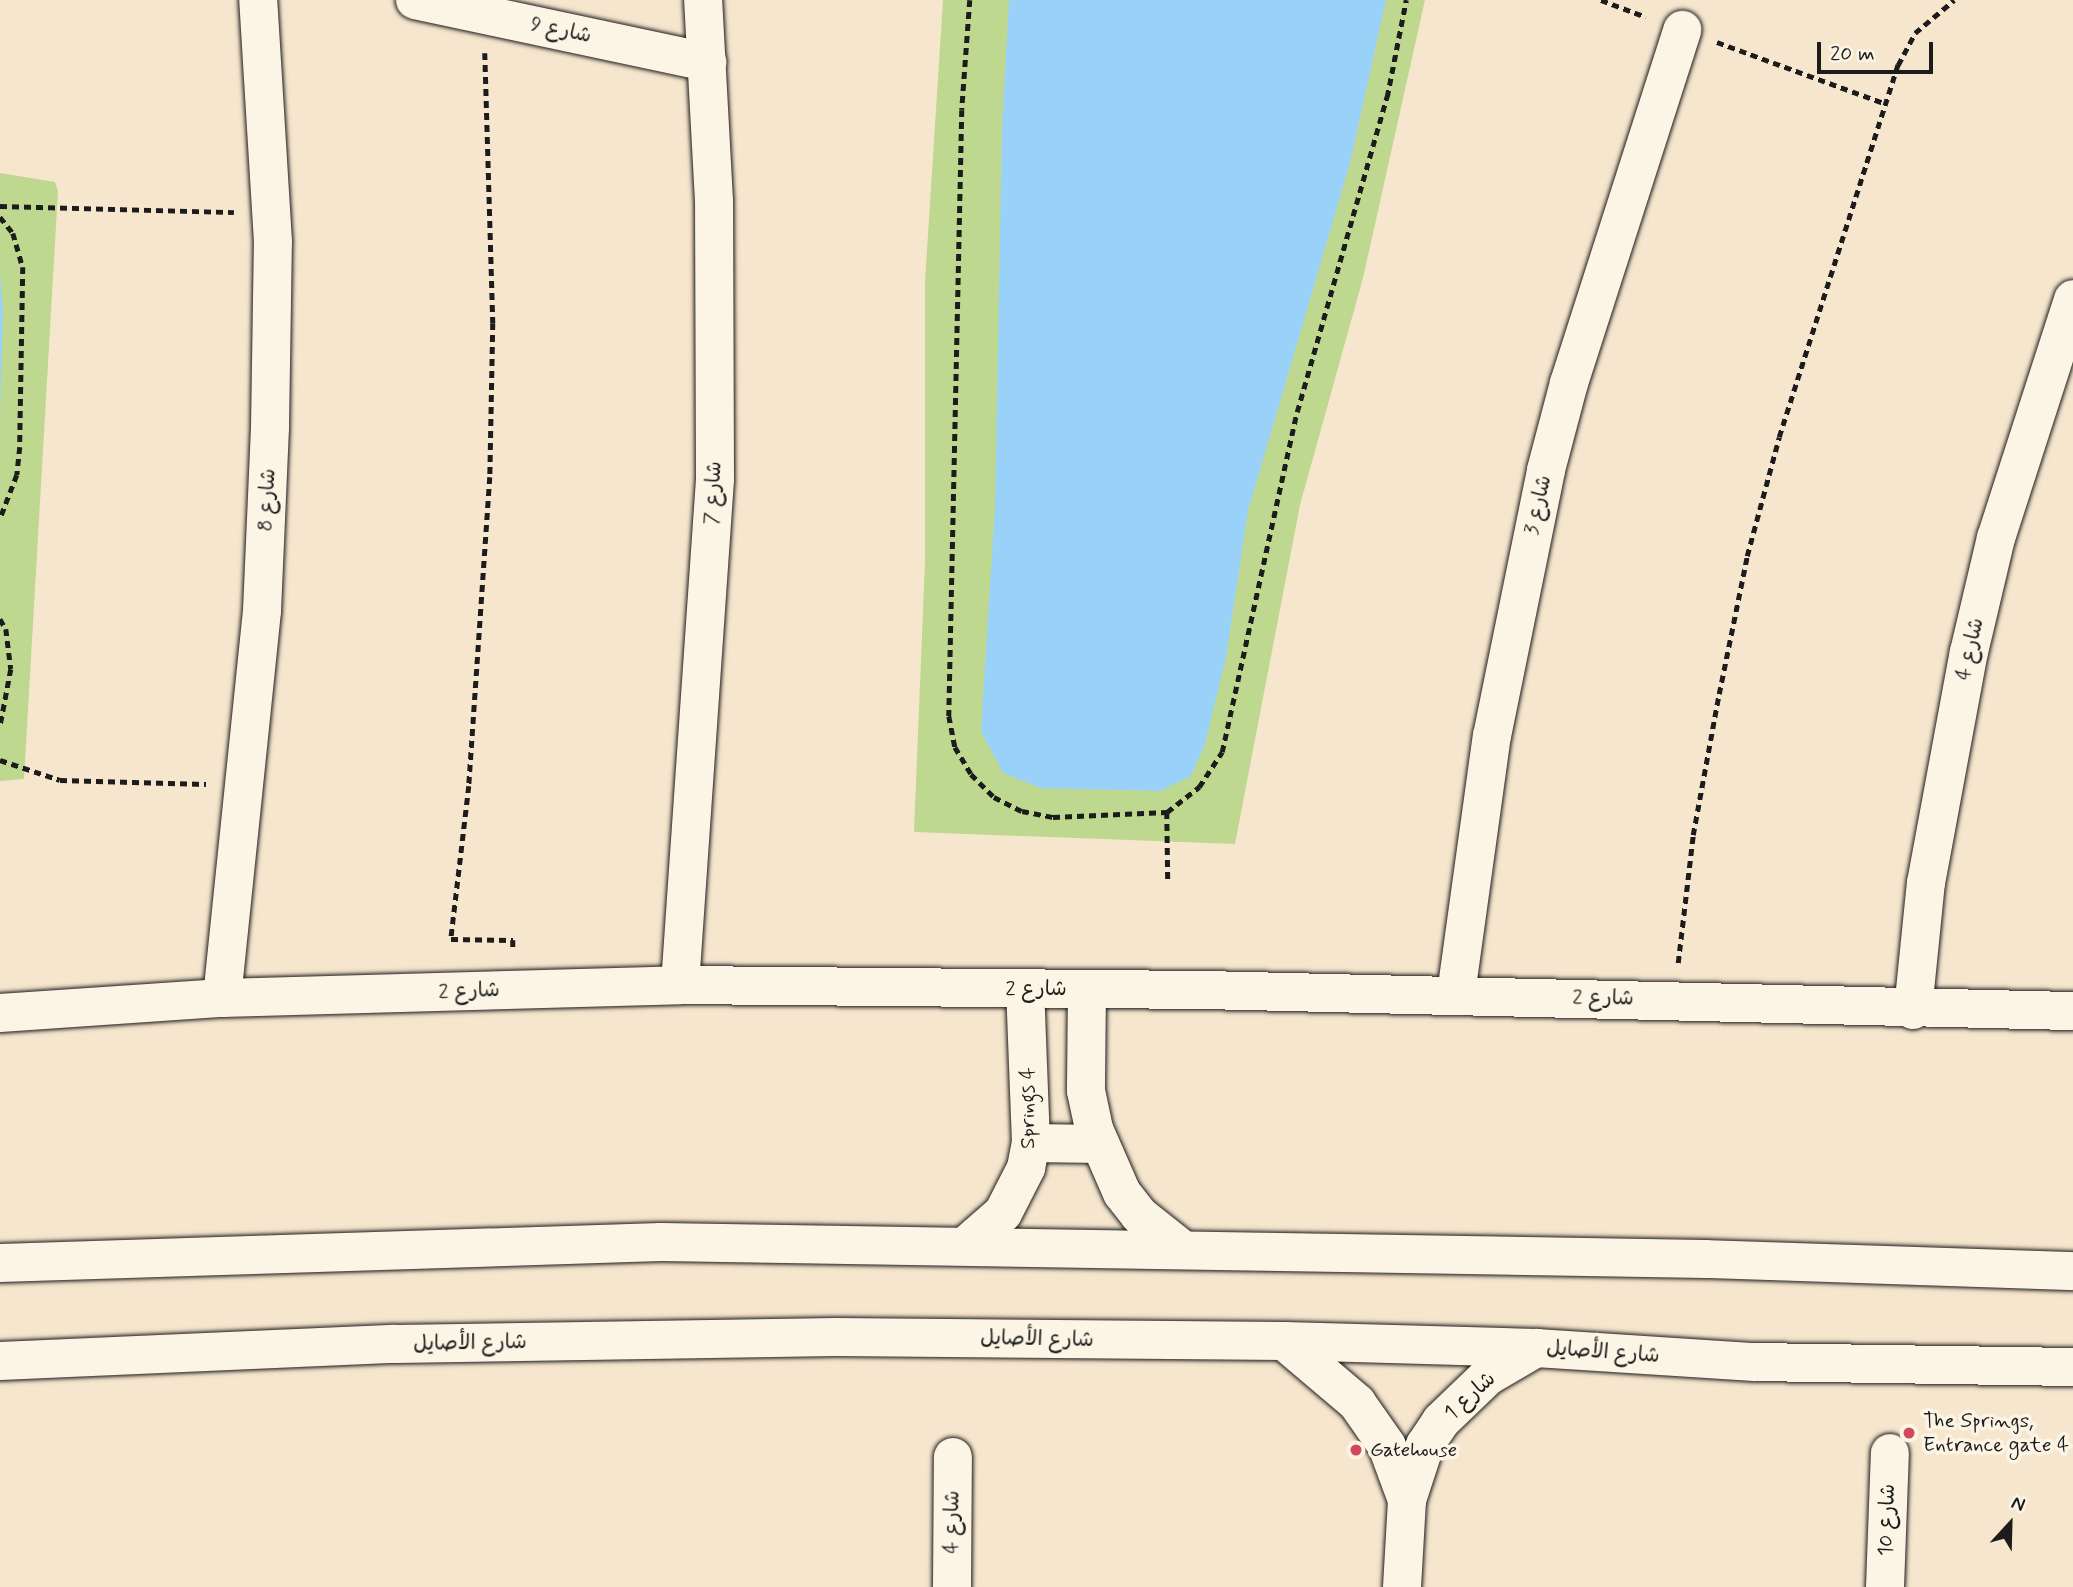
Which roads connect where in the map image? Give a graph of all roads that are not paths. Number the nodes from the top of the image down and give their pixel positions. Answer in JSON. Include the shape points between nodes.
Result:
{"nodes":[{"id":1,"x":258,"y":0,"type":"edge"},
{"id":2,"x":415,"y":0,"type":"edge"},
{"id":3,"x":703,"y":0,"type":"edge"},
{"id":4,"x":1682,"y":30,"type":"road end"},
{"id":5,"x":707,"y":62,"type":"junction"},
{"id":6,"x":2073,"y":299,"type":"edge"},
{"id":7,"x":680,"y":985,"type":"junction"},
{"id":8,"x":1025,"y":989,"type":"junction"},
{"id":9,"x":1100,"y":989,"type":"junction"},
{"id":10,"x":1456,"y":995,"type":"junction"},
{"id":11,"x":222,"y":998,"type":"junction"},
{"id":12,"x":1913,"y":1010,"type":"junction"},
{"id":13,"x":2073,"y":1011,"type":"edge"},
{"id":14,"x":0,"y":1013,"type":"edge"},
{"id":15,"x":1031,"y":1143,"type":"junction"},
{"id":16,"x":1100,"y":1144,"type":"junction"},
{"id":17,"x":965,"y":1246,"type":"junction"},
{"id":18,"x":1182,"y":1249,"type":"junction"},
{"id":19,"x":0,"y":1263,"type":"edge"},
{"id":20,"x":2073,"y":1271,"type":"edge"},
{"id":21,"x":1284,"y":1341,"type":"junction"},
{"id":22,"x":1536,"y":1348,"type":"junction"},
{"id":23,"x":0,"y":1361,"type":"edge"},
{"id":24,"x":2073,"y":1367,"type":"edge"},
{"id":25,"x":1890,"y":1453,"type":"dead end"},
{"id":26,"x":953,"y":1457,"type":"dead end"},
{"id":27,"x":1408,"y":1500,"type":"junction"},
{"id":28,"x":951,"y":1587,"type":"edge"},
{"id":29,"x":1402,"y":1587,"type":"edge"},
{"id":30,"x":1885,"y":1587,"type":"edge"}],
"edges":[{"from":1,"to":11,"type":"street","name":"شارع 8","via":[[273,242],[262,611]]},
{"from":2,"to":5,"type":"street","name":"شارع 9"},
{"from":3,"to":5,"type":"street","name":"شارع 7"},
{"from":4,"to":10,"type":"street","name":"شارع 3","via":[[1569,383],[1543,483],[1492,736]]},
{"from":5,"to":7,"type":"street","name":"شارع 7","via":[[718,340],[715,479]]},
{"from":6,"to":12,"type":"street","name":"شارع 4","via":[[1996,538],[1969,652],[1926,883]]},
{"from":7,"to":8,"type":"street","name":"شارع 2"},
{"from":7,"to":11,"type":"street","name":"شارع 2"},
{"from":8,"to":9,"type":"street","name":"شارع 2"},
{"from":8,"to":15,"type":"street","name":"Springs 4"},
{"from":9,"to":10,"type":"street","name":"شارع 2"},
{"from":9,"to":16,"type":"street","via":[[1087,1103]]},
{"from":10,"to":12,"type":"street","name":"شارع 2"},
{"from":11,"to":14,"type":"street","name":"شارع 2"},
{"from":12,"to":13,"type":"street","name":"شارع 2"},
{"from":15,"to":16,"type":"street"},
{"from":15,"to":17,"type":"street","name":"Springs 4","via":[[1017,1192],[985,1232]]},
{"from":16,"to":18,"type":"street","via":[[1122,1194],[1139,1215]]},
{"from":17,"to":18,"type":"street"},
{"from":17,"to":19,"type":"street","via":[[661,1242]]},
{"from":18,"to":20,"type":"street"},
{"from":21,"to":22,"type":"street","name":"شارع الأصايل"},
{"from":21,"to":23,"type":"street","name":"شارع الأصايل","via":[[781,1338],[395,1344]]},
{"from":21,"to":27,"type":"street","name":"شارع 1","via":[[1357,1404],[1387,1446]]},
{"from":22,"to":24,"type":"street","name":"شارع الأصايل","via":[[1755,1362]]},
{"from":22,"to":27,"type":"street","name":"شارع 1","via":[[1488,1376],[1441,1421],[1425,1445]]},
{"from":25,"to":30,"type":"street","name":"شارع 10"},
{"from":26,"to":28,"type":"street","name":"شارع 4"},
{"from":27,"to":29,"type":"street","name":"شارع 1"}]}
